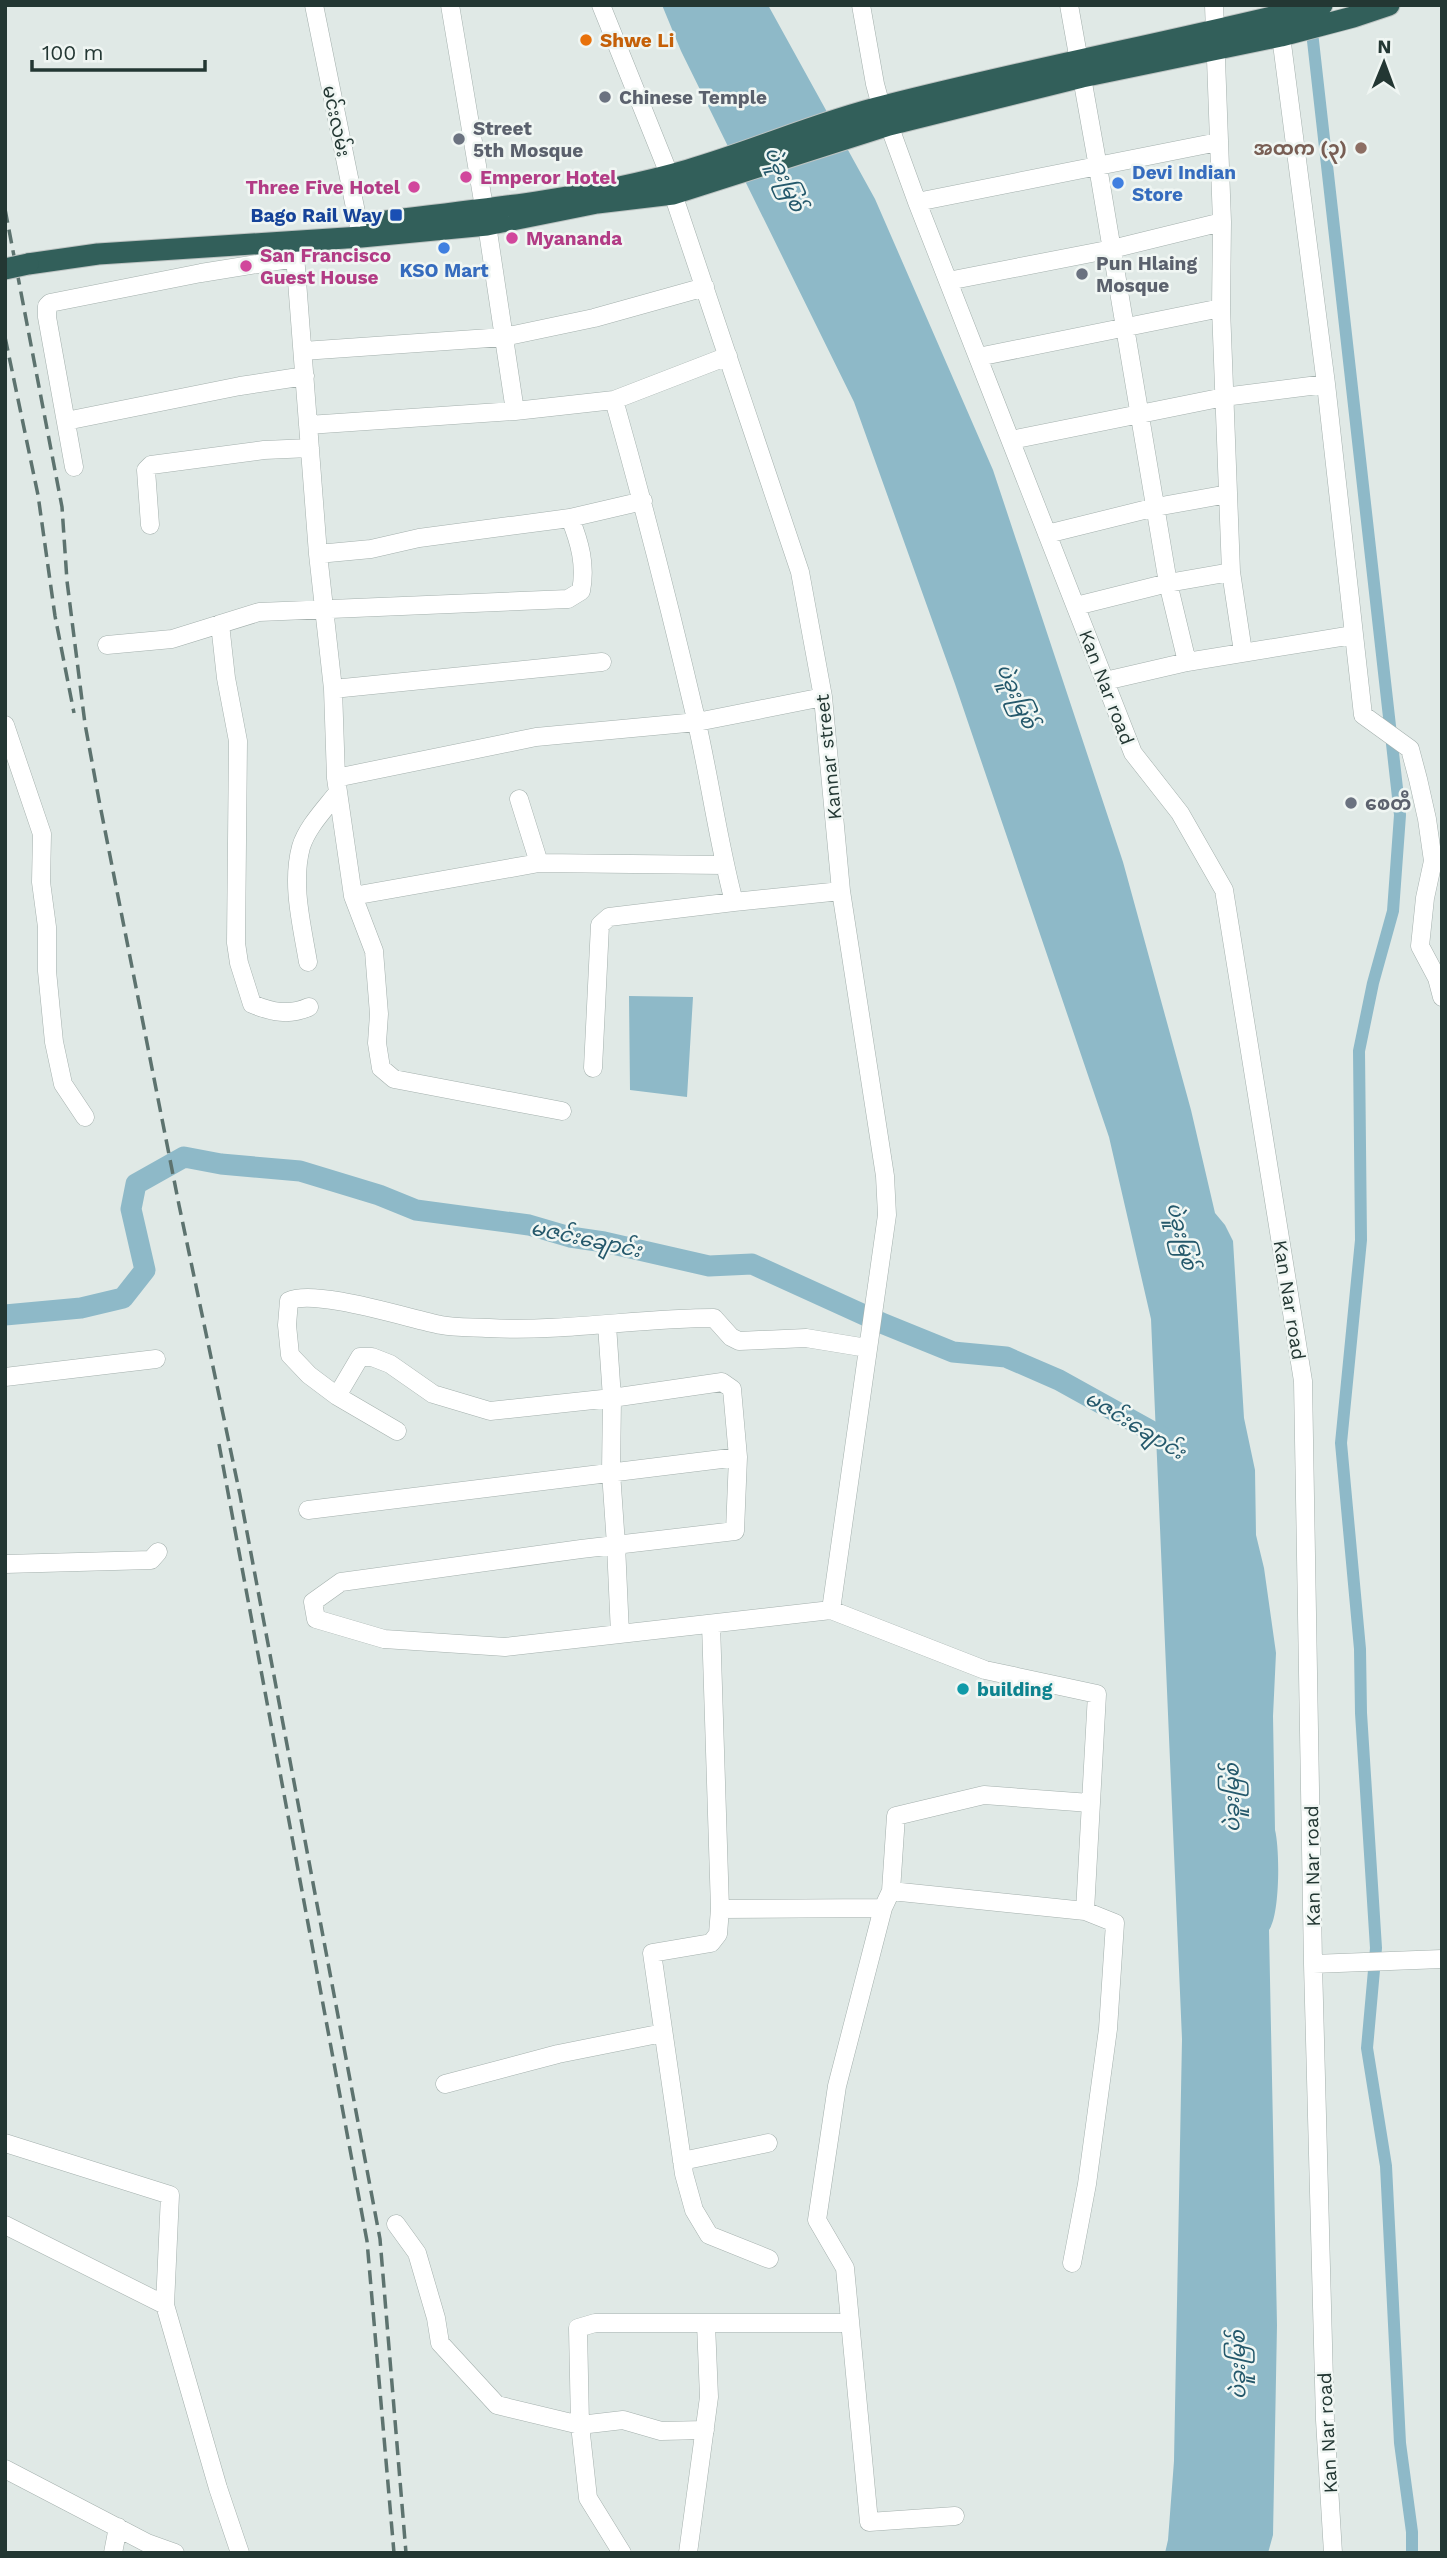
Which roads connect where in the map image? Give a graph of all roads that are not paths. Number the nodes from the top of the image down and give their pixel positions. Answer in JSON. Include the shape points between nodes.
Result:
{"nodes":[{"id":1,"x":314,"y":5,"type":"edge"},
{"id":2,"x":450,"y":5,"type":"edge"},
{"id":3,"x":601,"y":5,"type":"edge"},
{"id":4,"x":861,"y":5,"type":"edge"},
{"id":5,"x":1069,"y":5,"type":"edge"},
{"id":6,"x":1214,"y":5,"type":"edge"},
{"id":7,"x":1322,"y":5,"type":"edge"},
{"id":8,"x":1389,"y":5,"type":"edge"},
{"id":9,"x":1274,"y":19,"type":"edge"},
{"id":10,"x":1216,"y":41,"type":"junction"},
{"id":11,"x":1080,"y":69,"type":"junction"},
{"id":12,"x":879,"y":118,"type":"junction"},
{"id":13,"x":1218,"y":142,"type":"junction"},
{"id":14,"x":1098,"y":167,"type":"junction"},
{"id":15,"x":680,"y":182,"type":"junction"},
{"id":16,"x":917,"y":202,"type":"junction"},
{"id":17,"x":486,"y":217,"type":"junction"},
{"id":18,"x":1223,"y":222,"type":"junction"},
{"id":19,"x":360,"y":230,"type":"junction"},
{"id":20,"x":1112,"y":249,"type":"junction"},
{"id":21,"x":294,"y":250,"type":"junction"},
{"id":22,"x":19,"y":257,"type":"edge"},
{"id":23,"x":5,"y":269,"type":"edge"},
{"id":24,"x":948,"y":281,"type":"junction"},
{"id":25,"x":705,"y":286,"type":"junction"},
{"id":26,"x":1221,"y":308,"type":"junction"},
{"id":27,"x":1125,"y":326,"type":"junction"},
{"id":28,"x":504,"y":337,"type":"junction"},
{"id":29,"x":303,"y":351,"type":"junction"},
{"id":30,"x":728,"y":356,"type":"junction"},
{"id":31,"x":978,"y":357,"type":"junction"},
{"id":32,"x":304,"y":376,"type":"junction"},
{"id":33,"x":1326,"y":384,"type":"junction"},
{"id":34,"x":1224,"y":397,"type":"junction"},
{"id":35,"x":614,"y":400,"type":"junction"},
{"id":36,"x":515,"y":411,"type":"junction"},
{"id":37,"x":1140,"y":415,"type":"junction"},
{"id":38,"x":66,"y":421,"type":"junction"},
{"id":39,"x":309,"y":425,"type":"junction"},
{"id":40,"x":1011,"y":440,"type":"junction"},
{"id":41,"x":310,"y":448,"type":"junction"},
{"id":42,"x":74,"y":467,"type":"dead end"},
{"id":43,"x":1228,"y":494,"type":"junction"},
{"id":44,"x":643,"y":501,"type":"junction"},
{"id":45,"x":1156,"y":507,"type":"junction"},
{"id":46,"x":570,"y":518,"type":"junction"},
{"id":47,"x":150,"y":525,"type":"dead end"},
{"id":48,"x":1047,"y":534,"type":"junction"},
{"id":49,"x":318,"y":554,"type":"junction"},
{"id":50,"x":1231,"y":572,"type":"junction"},
{"id":51,"x":1168,"y":583,"type":"junction"},
{"id":52,"x":1076,"y":606,"type":"junction"},
{"id":53,"x":323,"y":611,"type":"junction"},
{"id":54,"x":220,"y":624,"type":"junction"},
{"id":55,"x":1353,"y":635,"type":"junction"},
{"id":56,"x":107,"y":645,"type":"dead end"},
{"id":57,"x":1242,"y":652,"type":"junction"},
{"id":58,"x":602,"y":662,"type":"dead end"},
{"id":59,"x":1187,"y":662,"type":"junction"},
{"id":60,"x":1105,"y":681,"type":"junction"},
{"id":61,"x":333,"y":689,"type":"junction"},
{"id":62,"x":823,"y":697,"type":"junction"},
{"id":63,"x":697,"y":722,"type":"junction"},
{"id":64,"x":5,"y":725,"type":"edge"},
{"id":65,"x":337,"y":785,"type":"junction"},
{"id":66,"x":519,"y":799,"type":"dead end"},
{"id":67,"x":538,"y":863,"type":"junction"},
{"id":68,"x":724,"y":865,"type":"junction"},
{"id":69,"x":841,"y":891,"type":"junction"},
{"id":70,"x":353,"y":895,"type":"junction"},
{"id":71,"x":734,"y":902,"type":"junction"},
{"id":72,"x":308,"y":962,"type":"dead end"},
{"id":73,"x":1439,"y":978,"type":"edge"},
{"id":74,"x":1442,"y":997,"type":"edge"},
{"id":75,"x":309,"y":1007,"type":"dead end"},
{"id":76,"x":593,"y":1068,"type":"dead end"},
{"id":77,"x":562,"y":1111,"type":"dead end"},
{"id":78,"x":85,"y":1117,"type":"dead end"},
{"id":79,"x":607,"y":1325,"type":"junction"},
{"id":80,"x":867,"y":1342,"type":"junction"},
{"id":81,"x":156,"y":1359,"type":"dead end"},
{"id":82,"x":5,"y":1377,"type":"edge"},
{"id":83,"x":337,"y":1396,"type":"junction"},
{"id":84,"x":612,"y":1398,"type":"junction"},
{"id":85,"x":397,"y":1431,"type":"dead end"},
{"id":86,"x":738,"y":1457,"type":"junction"},
{"id":87,"x":611,"y":1472,"type":"junction"},
{"id":88,"x":308,"y":1510,"type":"dead end"},
{"id":89,"x":617,"y":1545,"type":"junction"},
{"id":90,"x":158,"y":1552,"type":"dead end"},
{"id":91,"x":5,"y":1564,"type":"edge"},
{"id":92,"x":831,"y":1610,"type":"junction"},
{"id":93,"x":711,"y":1623,"type":"junction"},
{"id":94,"x":620,"y":1634,"type":"junction"},
{"id":95,"x":1090,"y":1803,"type":"junction"},
{"id":96,"x":891,"y":1891,"type":"junction"},
{"id":97,"x":883,"y":1908,"type":"junction"},
{"id":98,"x":720,"y":1909,"type":"junction"},
{"id":99,"x":1085,"y":1911,"type":"junction"},
{"id":100,"x":1442,"y":1959,"type":"edge"},
{"id":101,"x":1313,"y":1964,"type":"junction"},
{"id":102,"x":663,"y":2033,"type":"junction"},
{"id":103,"x":445,"y":2084,"type":"dead end"},
{"id":104,"x":5,"y":2143,"type":"edge"},
{"id":105,"x":768,"y":2143,"type":"dead end"},
{"id":106,"x":682,"y":2161,"type":"junction"},
{"id":107,"x":396,"y":2224,"type":"dead end"},
{"id":108,"x":5,"y":2225,"type":"edge"},
{"id":109,"x":769,"y":2259,"type":"dead end"},
{"id":110,"x":1072,"y":2263,"type":"dead end"},
{"id":111,"x":165,"y":2305,"type":"junction"},
{"id":112,"x":850,"y":2323,"type":"junction"},
{"id":113,"x":706,"y":2324,"type":"junction"},
{"id":114,"x":580,"y":2426,"type":"junction"},
{"id":115,"x":705,"y":2430,"type":"junction"},
{"id":116,"x":5,"y":2469,"type":"edge"},
{"id":117,"x":955,"y":2516,"type":"dead end"},
{"id":118,"x":118,"y":2527,"type":"junction"},
{"id":119,"x":238,"y":2552,"type":"edge"},
{"id":120,"x":113,"y":2553,"type":"edge"},
{"id":121,"x":176,"y":2553,"type":"edge"},
{"id":122,"x":622,"y":2553,"type":"edge"},
{"id":123,"x":688,"y":2553,"type":"edge"},
{"id":124,"x":1332,"y":2553,"type":"edge"}],
"edges":[{"from":1,"to":19,"type":"street","name":"မင်းလမ်း"},
{"from":2,"to":17,"type":"street"},
{"from":3,"to":15,"type":"street","name":"Kannar street"},
{"from":4,"to":12,"type":"street","name":"Kan Nar road"},
{"from":5,"to":11,"type":"street"},
{"from":6,"to":10,"type":"street"},
{"from":7,"to":9,"type":"highway"},
{"from":8,"to":9,"type":"highway","via":[[1353,17]]},
{"from":9,"to":10,"type":"highway"},
{"from":9,"to":33,"type":"street"},
{"from":10,"to":11,"type":"highway"},
{"from":10,"to":13,"type":"street"},
{"from":11,"to":12,"type":"highway"},
{"from":11,"to":14,"type":"street"},
{"from":12,"to":15,"type":"highway"},
{"from":12,"to":16,"type":"street","name":"Kan Nar road"},
{"from":13,"to":14,"type":"street"},
{"from":13,"to":18,"type":"street"},
{"from":14,"to":16,"type":"street"},
{"from":14,"to":20,"type":"street"},
{"from":15,"to":17,"type":"highway","via":[[597,203]]},
{"from":15,"to":25,"type":"street","name":"Kannar street"},
{"from":16,"to":24,"type":"street","name":"Kan Nar road"},
{"from":17,"to":19,"type":"highway"},
{"from":17,"to":28,"type":"street"},
{"from":18,"to":20,"type":"street"},
{"from":18,"to":26,"type":"street"},
{"from":19,"to":21,"type":"highway"},
{"from":19,"to":22,"type":"highway","via":[[94,240]]},
{"from":20,"to":24,"type":"street"},
{"from":20,"to":27,"type":"street"},
{"from":21,"to":22,"type":"highway"},
{"from":21,"to":29,"type":"street"},
{"from":21,"to":38,"type":"street","via":[[50,303],[47,317]]},
{"from":22,"to":23,"type":"highway","bridge":true},
{"from":24,"to":31,"type":"street","name":"Kan Nar road"},
{"from":25,"to":28,"type":"street","via":[[594,318]]},
{"from":25,"to":30,"type":"street","name":"Kannar street"},
{"from":26,"to":27,"type":"street"},
{"from":26,"to":34,"type":"street"},
{"from":27,"to":31,"type":"street"},
{"from":27,"to":37,"type":"street"},
{"from":28,"to":29,"type":"street"},
{"from":28,"to":36,"type":"street"},
{"from":29,"to":32,"type":"street"},
{"from":30,"to":35,"type":"street"},
{"from":30,"to":62,"type":"street","name":"Kannar street","via":[[800,572]]},
{"from":31,"to":40,"type":"street","name":"Kan Nar road"},
{"from":32,"to":38,"type":"street"},
{"from":32,"to":39,"type":"street"},
{"from":33,"to":34,"type":"street"},
{"from":33,"to":55,"type":"street"},
{"from":34,"to":37,"type":"street"},
{"from":34,"to":43,"type":"street"},
{"from":35,"to":36,"type":"street"},
{"from":35,"to":44,"type":"street"},
{"from":36,"to":39,"type":"street"},
{"from":37,"to":40,"type":"street"},
{"from":37,"to":45,"type":"street"},
{"from":38,"to":42,"type":"street"},
{"from":39,"to":41,"type":"street"},
{"from":40,"to":48,"type":"street","name":"Kan Nar road"},
{"from":41,"to":47,"type":"street","via":[[151,465],[146,470]]},
{"from":41,"to":49,"type":"street"},
{"from":43,"to":45,"type":"street"},
{"from":43,"to":50,"type":"street"},
{"from":44,"to":46,"type":"street"},
{"from":44,"to":63,"type":"street"},
{"from":45,"to":48,"type":"street"},
{"from":45,"to":51,"type":"street"},
{"from":46,"to":49,"type":"street"},
{"from":46,"to":53,"type":"street","via":[[585,571],[581,591],[568,599]]},
{"from":48,"to":52,"type":"street","name":"Kan Nar road"},
{"from":49,"to":53,"type":"street"},
{"from":50,"to":51,"type":"street"},
{"from":50,"to":57,"type":"street"},
{"from":51,"to":52,"type":"street"},
{"from":51,"to":59,"type":"street"},
{"from":52,"to":60,"type":"street","name":"Kan Nar road"},
{"from":53,"to":54,"type":"street","via":[[259,612]]},
{"from":53,"to":61,"type":"street"},
{"from":54,"to":56,"type":"street","via":[[172,639]]},
{"from":54,"to":75,"type":"street","via":[[238,741],[235,877],[239,963],[252,1004],[273,1012]]},
{"from":55,"to":57,"type":"street"},
{"from":55,"to":73,"type":"street","via":[[1363,715],[1410,749],[1433,861],[1420,946]]},
{"from":57,"to":59,"type":"street"},
{"from":58,"to":61,"type":"street"},
{"from":59,"to":60,"type":"street"},
{"from":60,"to":101,"type":"street","name":"Kan Nar road","via":[[1133,753],[1180,813],[1224,890],[1303,1381]]},
{"from":61,"to":65,"type":"street"},
{"from":62,"to":63,"type":"street"},
{"from":62,"to":69,"type":"street","name":"Kannar street"},
{"from":63,"to":65,"type":"street","via":[[536,737]]},
{"from":63,"to":68,"type":"street"},
{"from":64,"to":78,"type":"street","via":[[42,834],[47,971],[62,1084]]},
{"from":65,"to":70,"type":"street"},
{"from":65,"to":72,"type":"street","via":[[302,847],[299,908]]},
{"from":66,"to":67,"type":"street"},
{"from":67,"to":68,"type":"street"},
{"from":67,"to":70,"type":"street"},
{"from":68,"to":71,"type":"street"},
{"from":69,"to":71,"type":"street"},
{"from":69,"to":80,"type":"street","name":"Kannar street","via":[[885,1176],[887,1215]]},
{"from":70,"to":77,"type":"street","via":[[374,951],[381,1068],[394,1079]]},
{"from":71,"to":76,"type":"street","via":[[609,917],[600,925]]},
{"from":73,"to":74,"type":"street"},
{"from":79,"to":80,"type":"street","via":[[714,1318],[739,1342],[806,1338]]},
{"from":79,"to":83,"type":"street","via":[[444,1326],[298,1296],[289,1301],[290,1355]]},
{"from":79,"to":84,"type":"street"},
{"from":80,"to":92,"type":"street","name":"Kannar street"},
{"from":81,"to":82,"type":"street"},
{"from":83,"to":84,"type":"street","via":[[360,1357],[372,1357],[433,1394],[490,1411]]},
{"from":83,"to":85,"type":"street"},
{"from":84,"to":86,"type":"street","via":[[722,1382],[732,1389]]},
{"from":84,"to":87,"type":"street"},
{"from":86,"to":87,"type":"street"},
{"from":86,"to":89,"type":"street","via":[[735,1531]]},
{"from":87,"to":88,"type":"street"},
{"from":87,"to":89,"type":"street"},
{"from":89,"to":94,"type":"street"},
{"from":89,"to":94,"type":"street","via":[[341,1582],[313,1602],[316,1619],[384,1639],[505,1647]]},
{"from":90,"to":91,"type":"street","via":[[152,1560]]},
{"from":92,"to":93,"type":"street"},
{"from":92,"to":95,"type":"street","via":[[985,1670],[1097,1694]]},
{"from":93,"to":94,"type":"street"},
{"from":93,"to":98,"type":"street"},
{"from":95,"to":96,"type":"street","via":[[984,1795],[896,1816]]},
{"from":95,"to":99,"type":"street"},
{"from":96,"to":97,"type":"street"},
{"from":96,"to":99,"type":"street"},
{"from":97,"to":98,"type":"street"},
{"from":97,"to":112,"type":"street","via":[[837,2086],[817,2220],[845,2268]]},
{"from":98,"to":102,"type":"street","via":[[718,1934],[711,1943],[652,1953]]},
{"from":99,"to":110,"type":"street","via":[[1115,1923],[1108,2029]]},
{"from":100,"to":101,"type":"street"},
{"from":101,"to":124,"type":"street","name":"Kan Nar road"},
{"from":102,"to":103,"type":"street"},
{"from":102,"to":106,"type":"street"},
{"from":104,"to":111,"type":"street","via":[[170,2195]]},
{"from":105,"to":106,"type":"street"},
{"from":106,"to":109,"type":"street","via":[[694,2210],[709,2235]]},
{"from":107,"to":114,"type":"street","via":[[417,2253],[440,2343],[497,2405]]},
{"from":108,"to":111,"type":"street"},
{"from":111,"to":119,"type":"street"},
{"from":112,"to":113,"type":"street"},
{"from":112,"to":117,"type":"street","via":[[869,2522]]},
{"from":113,"to":114,"type":"street","via":[[595,2323],[578,2328]]},
{"from":113,"to":115,"type":"street","via":[[709,2397]]},
{"from":114,"to":115,"type":"street","via":[[623,2420],[661,2431]]},
{"from":114,"to":122,"type":"street","via":[[588,2498]]},
{"from":115,"to":123,"type":"street"},
{"from":116,"to":118,"type":"street"},
{"from":118,"to":120,"type":"street"},
{"from":118,"to":121,"type":"street"}]}
